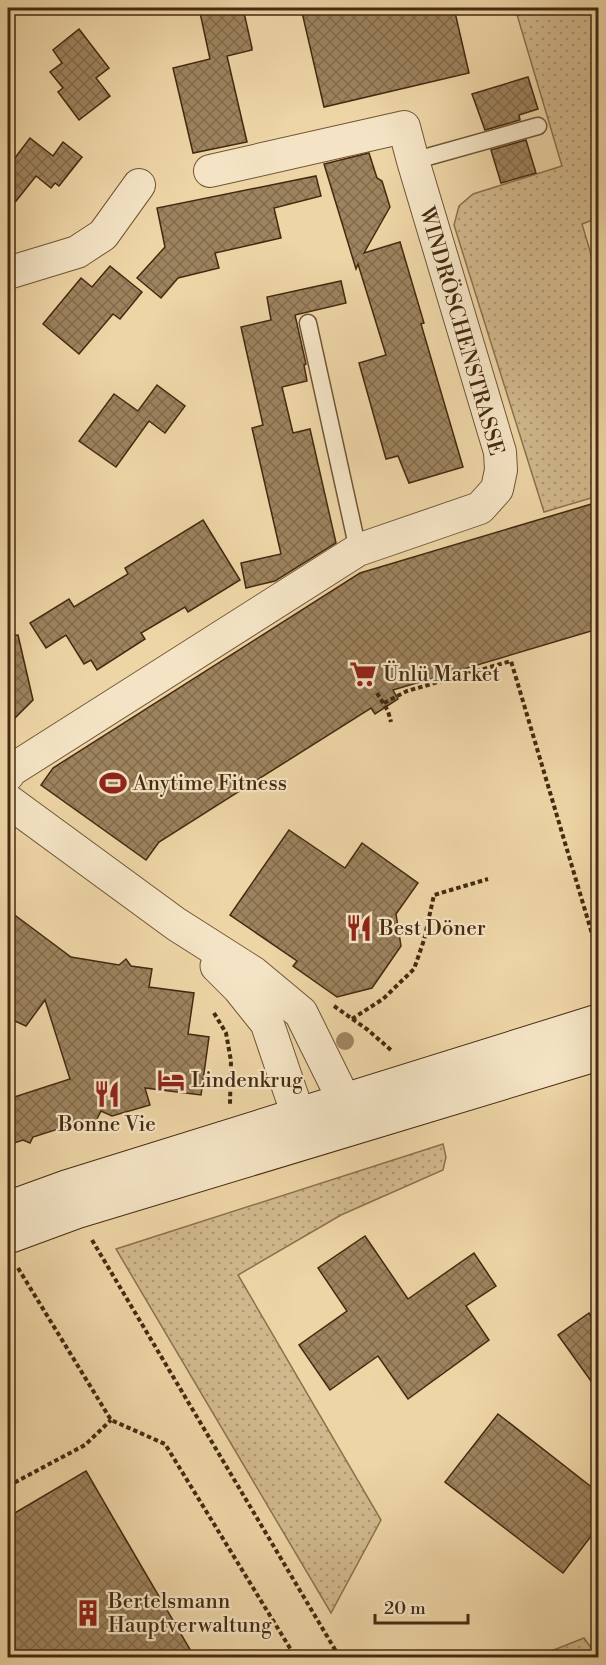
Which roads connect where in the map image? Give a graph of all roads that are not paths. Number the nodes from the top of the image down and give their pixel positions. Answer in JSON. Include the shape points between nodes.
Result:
{"nodes":[{"id":1,"x":538,"y":126,"type":"dead end"},
{"id":2,"x":413,"y":161,"type":"junction"},
{"id":3,"x":210,"y":171,"type":"dead end"},
{"id":4,"x":139,"y":185,"type":"dead end"},
{"id":5,"x":8,"y":273,"type":"edge"},
{"id":6,"x":308,"y":322,"type":"dead end"},
{"id":7,"x":358,"y":550,"type":"junction"},
{"id":8,"x":8,"y":776,"type":"edge"},
{"id":9,"x":8,"y":801,"type":"edge"},
{"id":10,"x":176,"y":924,"type":"junction"},
{"id":11,"x":598,"y":1021,"type":"edge"},
{"id":12,"x":598,"y":1054,"type":"edge"},
{"id":13,"x":348,"y":1114,"type":"junction"},
{"id":14,"x":303,"y":1128,"type":"junction"},
{"id":15,"x":8,"y":1208,"type":"edge"},
{"id":16,"x":10,"y":1248,"type":"edge"}],
"edges":[{"from":1,"to":2,"type":"lane"},
{"from":2,"to":3,"type":"street","name":"WINDRÖSCHENSTRASSE","via":[[404,127]]},
{"from":2,"to":7,"type":"street","name":"WINDRÖSCHENSTRASSE","via":[[500,452],[501,470],[497,489],[480,508]]},
{"from":4,"to":5,"type":"street","via":[[103,235],[77,252]]},
{"from":6,"to":7,"type":"lane"},
{"from":7,"to":8,"type":"street","name":"WINDRÖSCHENSTRASSE","via":[[10,771]]},
{"from":9,"to":10,"type":"main road"},
{"from":10,"to":13,"type":"main road","via":[[253,973],[301,1013]]},
{"from":10,"to":14,"type":"main road","via":[[239,988],[267,1023]]},
{"from":11,"to":13,"type":"main road"},
{"from":12,"to":13,"type":"main road"},
{"from":13,"to":14,"type":"main road"},
{"from":14,"to":15,"type":"main road","via":[[66,1187]]},
{"from":14,"to":16,"type":"main road","via":[[76,1212]]}]}
